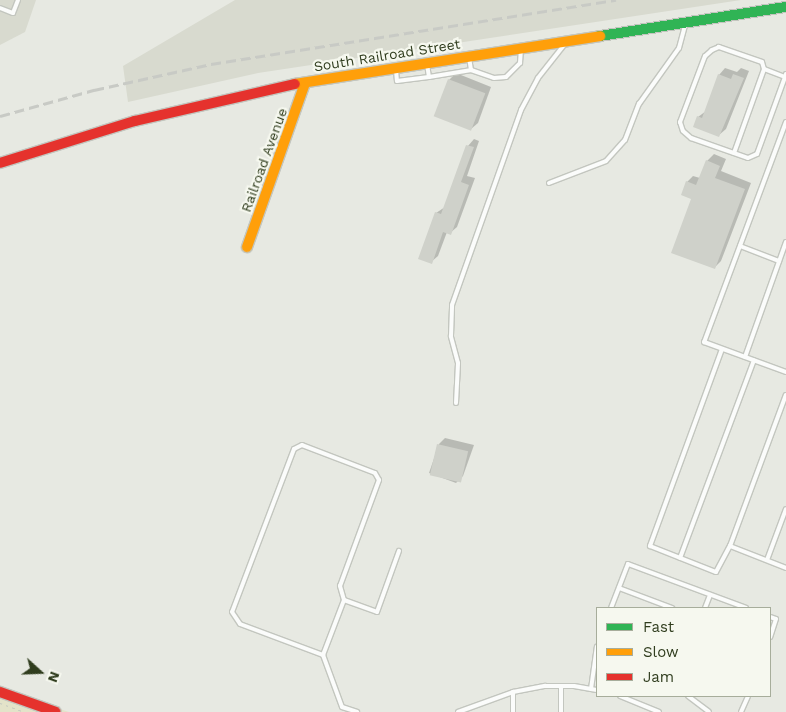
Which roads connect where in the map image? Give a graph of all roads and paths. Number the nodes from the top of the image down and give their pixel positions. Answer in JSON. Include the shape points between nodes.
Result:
{"nodes":[{"id":1,"x":18,"y":0,"type":"edge"},
{"id":2,"x":786,"y":7,"type":"edge"},
{"id":3,"x":0,"y":8,"type":"edge"},
{"id":4,"x":686,"y":22,"type":"junction"},
{"id":5,"x":567,"y":41,"type":"junction"},
{"id":6,"x":521,"y":48,"type":"junction"},
{"id":7,"x":469,"y":56,"type":"junction"},
{"id":8,"x":427,"y":63,"type":"junction"},
{"id":9,"x":395,"y":68,"type":"junction"},
{"id":10,"x":764,"y":69,"type":"junction"},
{"id":11,"x":471,"y":70,"type":"junction"},
{"id":12,"x":786,"y":75,"type":"edge"},
{"id":13,"x":429,"y":77,"type":"junction"},
{"id":14,"x":304,"y":83,"type":"junction"},
{"id":15,"x":786,"y":122,"type":"edge"},
{"id":16,"x":785,"y":129,"type":"edge"},
{"id":17,"x":734,"y":153,"type":"junction"},
{"id":18,"x":0,"y":163,"type":"edge"},
{"id":19,"x":549,"y":183,"type":"dead end"},
{"id":20,"x":786,"y":242,"type":"edge"},
{"id":21,"x":740,"y":246,"type":"junction"},
{"id":22,"x":248,"y":247,"type":"dead end"},
{"id":23,"x":779,"y":261,"type":"junction"},
{"id":24,"x":722,"y":348,"type":"junction"},
{"id":25,"x":745,"y":357,"type":"junction"},
{"id":26,"x":754,"y":360,"type":"junction"},
{"id":27,"x":786,"y":372,"type":"edge"},
{"id":28,"x":786,"y":395,"type":"edge"},
{"id":29,"x":456,"y":403,"type":"dead end"},
{"id":30,"x":786,"y":509,"type":"edge"},
{"id":31,"x":730,"y":546,"type":"junction"},
{"id":32,"x":399,"y":551,"type":"dead end"},
{"id":33,"x":680,"y":558,"type":"junction"},
{"id":34,"x":767,"y":560,"type":"junction"},
{"id":35,"x":786,"y":568,"type":"edge"},
{"id":36,"x":619,"y":588,"type":"junction"},
{"id":37,"x":710,"y":595,"type":"junction"},
{"id":38,"x":344,"y":600,"type":"junction"},
{"id":39,"x":611,"y":607,"type":"edge"},
{"id":40,"x":669,"y":607,"type":"edge"},
{"id":41,"x":704,"y":607,"type":"edge"},
{"id":42,"x":743,"y":607,"type":"edge"},
{"id":43,"x":771,"y":617,"type":"edge"},
{"id":44,"x":771,"y":634,"type":"edge"},
{"id":45,"x":323,"y":655,"type":"junction"},
{"id":46,"x":596,"y":662,"type":"edge"},
{"id":47,"x":561,"y":686,"type":"junction"},
{"id":48,"x":591,"y":689,"type":"junction"},
{"id":49,"x":596,"y":690,"type":"edge"},
{"id":50,"x":0,"y":692,"type":"edge"},
{"id":51,"x":513,"y":692,"type":"junction"},
{"id":52,"x":622,"y":697,"type":"edge"},
{"id":53,"x":689,"y":697,"type":"edge"},
{"id":54,"x":748,"y":697,"type":"edge"},
{"id":55,"x":0,"y":703,"type":"edge"},
{"id":56,"x":25,"y":712,"type":"edge"},
{"id":57,"x":56,"y":712,"type":"edge"},
{"id":58,"x":358,"y":712,"type":"edge"},
{"id":59,"x":458,"y":712,"type":"edge"},
{"id":60,"x":514,"y":712,"type":"edge"},
{"id":61,"x":561,"y":712,"type":"edge"},
{"id":62,"x":659,"y":712,"type":"edge"},
{"id":63,"x":709,"y":712,"type":"edge"},
{"id":64,"x":741,"y":712,"type":"edge"}],
"edges":[{"from":1,"to":3,"type":"lane","via":[[13,13]]},
{"from":2,"to":4,"type":"street","name":"South Railroad Street"},
{"from":4,"to":5,"type":"street","name":"South Railroad Street"},
{"from":4,"to":19,"type":"lane","via":[[678,48],[640,104],[625,140],[606,161]]},
{"from":5,"to":6,"type":"street","name":"South Railroad Street"},
{"from":5,"to":29,"type":"lane","via":[[538,78],[521,110],[452,305],[451,336],[458,363]]},
{"from":6,"to":7,"type":"street","name":"South Railroad Street"},
{"from":6,"to":11,"type":"lane","via":[[520,63],[506,77],[494,78]]},
{"from":7,"to":8,"type":"street","name":"South Railroad Street"},
{"from":7,"to":11,"type":"lane"},
{"from":8,"to":9,"type":"street","name":"South Railroad Street"},
{"from":8,"to":13,"type":"lane"},
{"from":9,"to":13,"type":"lane","via":[[397,81]]},
{"from":9,"to":14,"type":"street","name":"South Railroad Street"},
{"from":10,"to":12,"type":"lane"},
{"from":10,"to":17,"type":"lane"},
{"from":10,"to":17,"type":"lane","via":[[762,62],[720,47],[712,50],[705,56],[680,122],[690,138]]},
{"from":11,"to":13,"type":"lane"},
{"from":12,"to":17,"type":"lane","via":[[757,154],[748,158]]},
{"from":14,"to":18,"type":"street","name":"South Railroad Street","via":[[135,121]]},
{"from":14,"to":22,"type":"street","name":"Railroad Avenue"},
{"from":15,"to":16,"type":"lane"},
{"from":16,"to":21,"type":"lane"},
{"from":20,"to":23,"type":"lane"},
{"from":21,"to":23,"type":"lane"},
{"from":21,"to":24,"type":"lane","via":[[704,342]]},
{"from":23,"to":25,"type":"lane"},
{"from":24,"to":25,"type":"lane"},
{"from":24,"to":33,"type":"lane","via":[[650,546]]},
{"from":25,"to":26,"type":"lane"},
{"from":26,"to":27,"type":"lane"},
{"from":26,"to":33,"type":"lane"},
{"from":28,"to":31,"type":"lane"},
{"from":30,"to":34,"type":"lane"},
{"from":31,"to":33,"type":"lane","via":[[716,572]]},
{"from":31,"to":34,"type":"lane"},
{"from":32,"to":38,"type":"lane","via":[[377,612]]},
{"from":34,"to":35,"type":"lane"},
{"from":36,"to":37,"type":"lane","via":[[628,564]]},
{"from":36,"to":39,"type":"lane"},
{"from":36,"to":40,"type":"lane"},
{"from":37,"to":41,"type":"lane"},
{"from":37,"to":42,"type":"lane"},
{"from":38,"to":45,"type":"lane"},
{"from":38,"to":45,"type":"lane","via":[[340,586],[378,480],[375,473],[302,445],[294,449],[232,612],[240,624]]},
{"from":43,"to":44,"type":"lane","via":[[776,619]]},
{"from":45,"to":58,"type":"lane","via":[[342,707]]},
{"from":46,"to":48,"type":"lane"},
{"from":47,"to":48,"type":"lane"},
{"from":47,"to":51,"type":"lane"},
{"from":47,"to":61,"type":"lane"},
{"from":48,"to":49,"type":"lane"},
{"from":50,"to":57,"type":"street"},
{"from":51,"to":59,"type":"lane"},
{"from":51,"to":60,"type":"lane"},
{"from":52,"to":62,"type":"lane"},
{"from":53,"to":63,"type":"lane"},
{"from":54,"to":64,"type":"lane"},
{"from":55,"to":56,"type":"path"}]}
